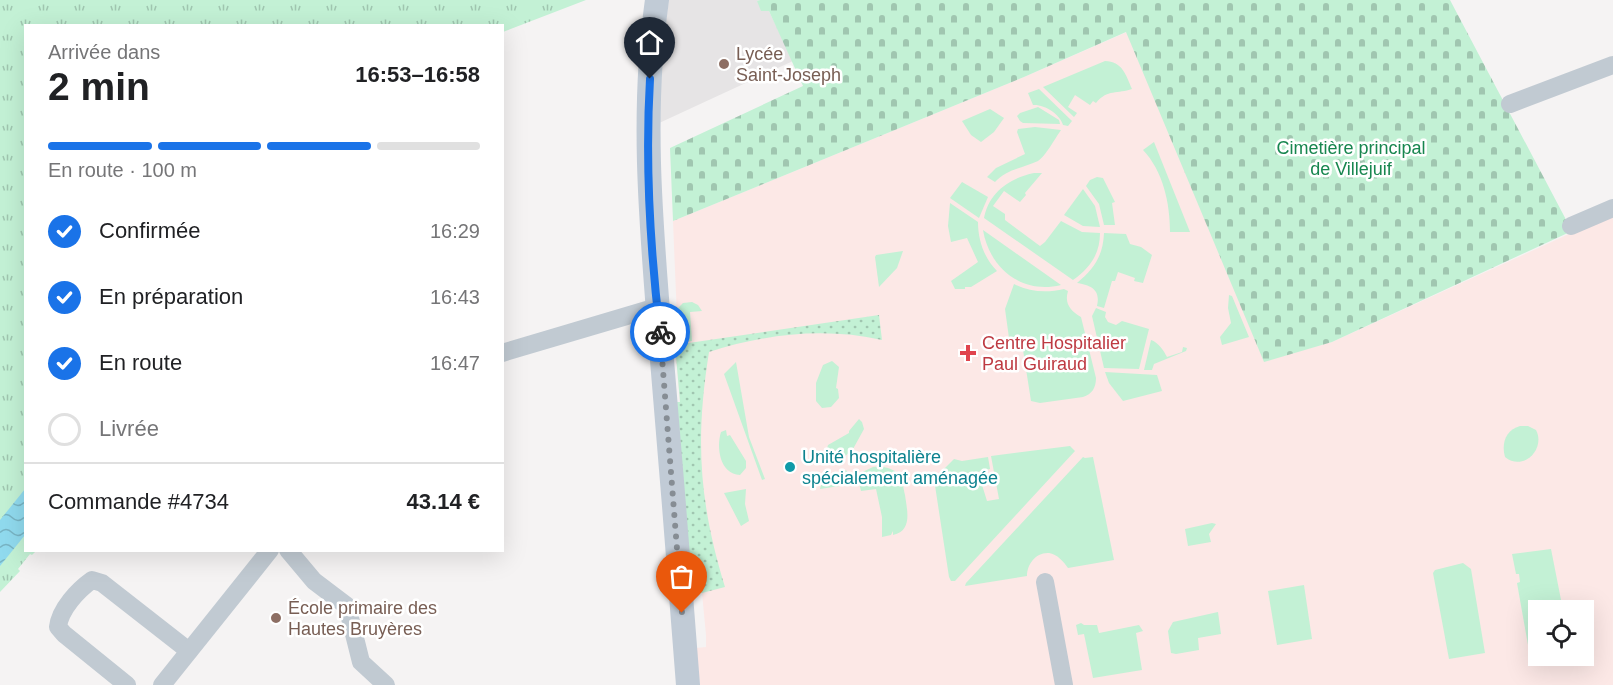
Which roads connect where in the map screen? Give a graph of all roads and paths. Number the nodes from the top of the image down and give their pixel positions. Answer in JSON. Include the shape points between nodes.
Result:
{"nodes":[{"id":1,"x":657,"y":0,"type":"edge"},
{"id":2,"x":1613,"y":65,"type":"edge"},
{"id":3,"x":1510,"y":104,"type":"dead end"},
{"id":4,"x":1613,"y":208,"type":"edge"},
{"id":5,"x":1571,"y":226,"type":"dead end"},
{"id":6,"x":657,"y":307,"type":"junction"},
{"id":7,"x":504,"y":352,"type":"edge"},
{"id":8,"x":268,"y":552,"type":"edge"},
{"id":9,"x":290,"y":552,"type":"edge"},
{"id":10,"x":1045,"y":582,"type":"dead end"},
{"id":11,"x":189,"y":651,"type":"junction"},
{"id":12,"x":128,"y":685,"type":"edge"},
{"id":13,"x":162,"y":685,"type":"edge"},
{"id":14,"x":386,"y":685,"type":"edge"},
{"id":15,"x":688,"y":685,"type":"edge"},
{"id":16,"x":1064,"y":685,"type":"edge"}],
"edges":[{"from":1,"to":6,"type":"street","via":[[650,72],[648,165]]},
{"from":2,"to":3,"type":"street"},
{"from":4,"to":5,"type":"street"},
{"from":6,"to":7,"type":"street"},
{"from":6,"to":15,"type":"street"},
{"from":8,"to":11,"type":"street"},
{"from":9,"to":14,"type":"street","via":[[314,581],[347,606],[361,662]]},
{"from":10,"to":16,"type":"street"},
{"from":11,"to":12,"type":"street","via":[[102,583],[92,580],[59,616],[58,627]]},
{"from":11,"to":13,"type":"street"}]}
